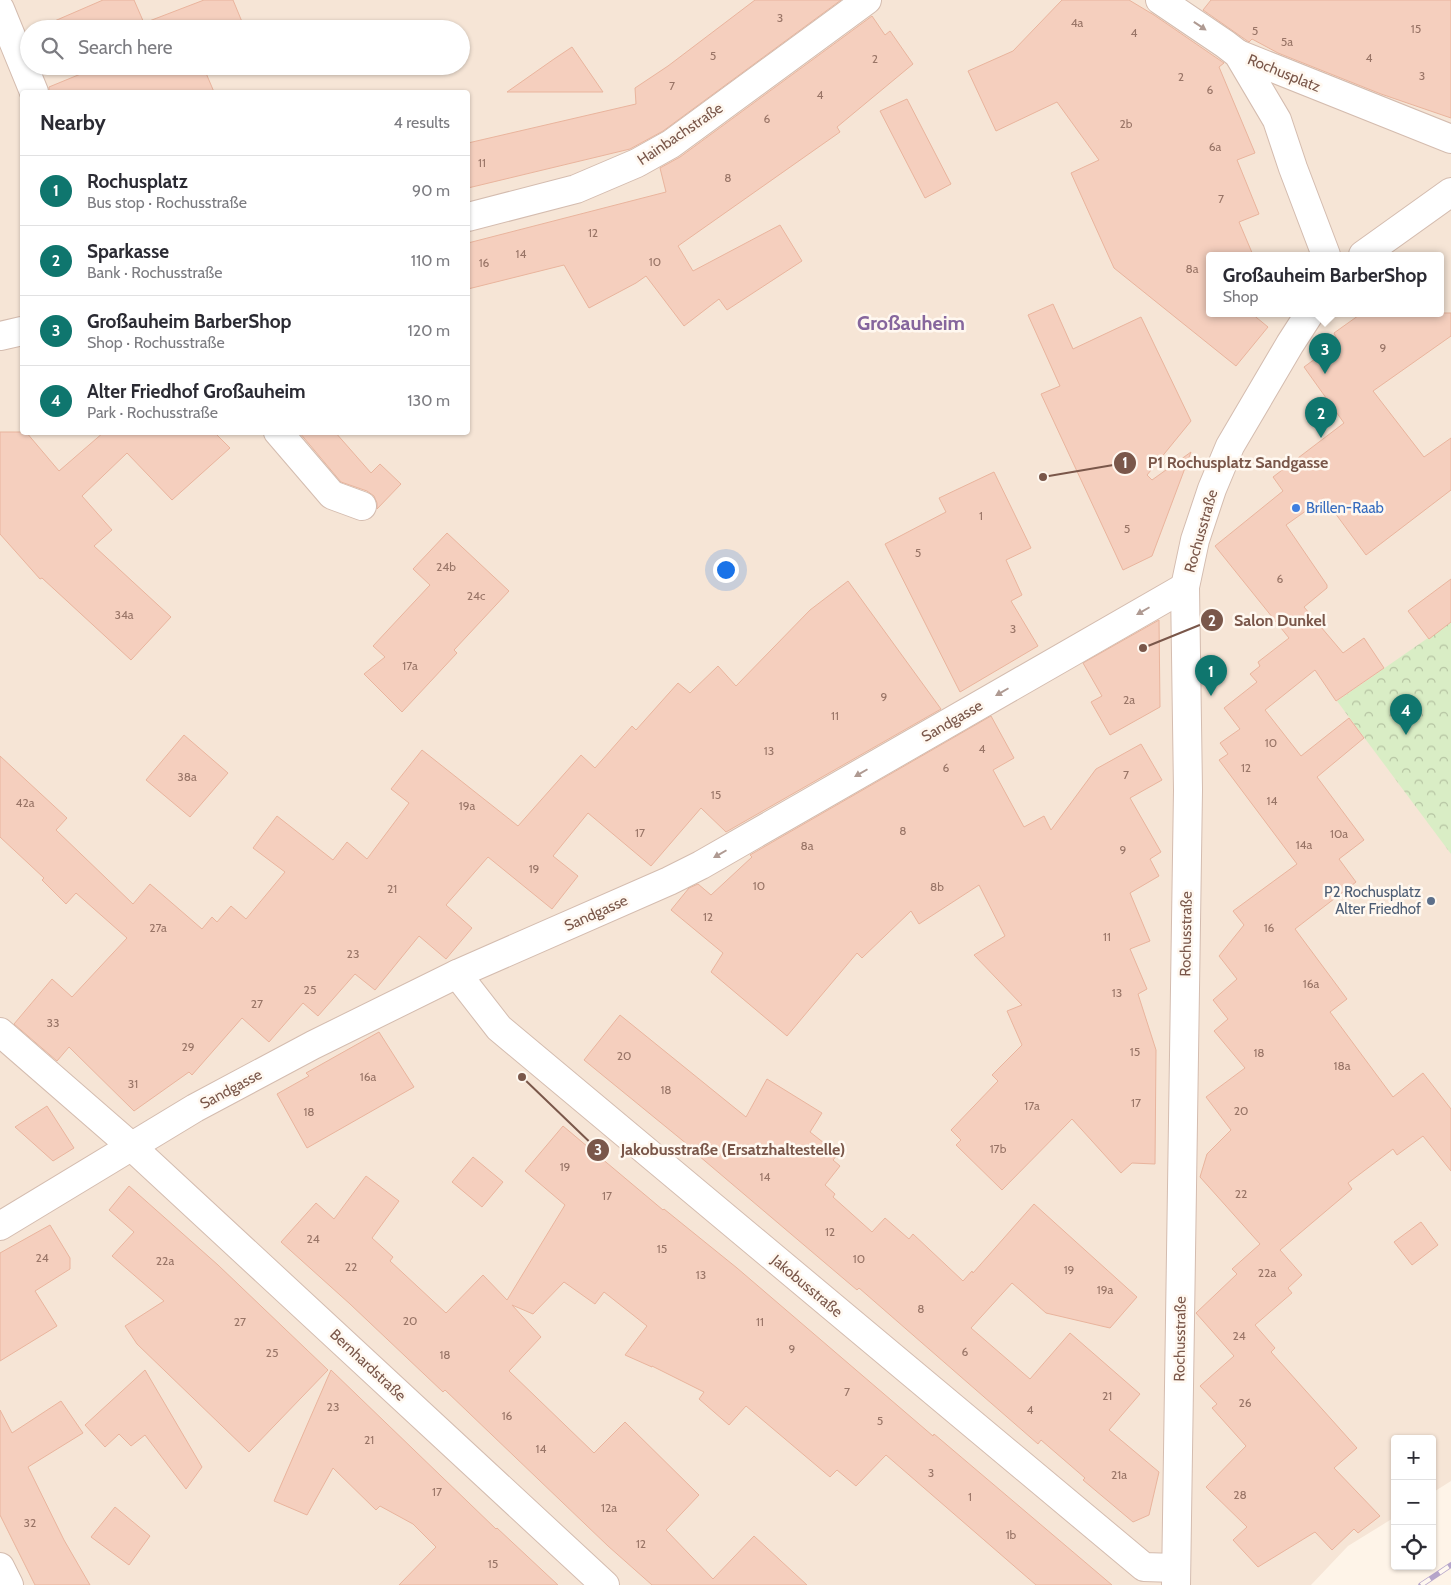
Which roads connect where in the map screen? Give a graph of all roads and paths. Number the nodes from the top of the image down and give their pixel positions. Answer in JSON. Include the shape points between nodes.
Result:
{"nodes":[{"id":1,"x":867,"y":0,"type":"edge"},
{"id":2,"x":1160,"y":0,"type":"edge"},
{"id":3,"x":0,"y":9,"type":"edge"},
{"id":4,"x":1238,"y":54,"type":"junction"},
{"id":5,"x":20,"y":58,"type":"edge"},
{"id":6,"x":27,"y":75,"type":"edge"},
{"id":7,"x":33,"y":90,"type":"edge"},
{"id":8,"x":1451,"y":139,"type":"edge"},
{"id":9,"x":1451,"y":192,"type":"edge"},
{"id":10,"x":470,"y":216,"type":"edge"},
{"id":11,"x":1325,"y":252,"type":"edge"},
{"id":12,"x":1367,"y":252,"type":"edge"},
{"id":13,"x":1307,"y":317,"type":"edge"},
{"id":14,"x":20,"y":331,"type":"edge"},
{"id":15,"x":0,"y":336,"type":"edge"},
{"id":16,"x":281,"y":435,"type":"edge"},
{"id":17,"x":362,"y":506,"type":"dead end"},
{"id":18,"x":1185,"y":587,"type":"junction"},
{"id":19,"x":457,"y":974,"type":"junction"},
{"id":20,"x":0,"y":1032,"type":"edge"},
{"id":21,"x":130,"y":1146,"type":"junction"},
{"id":22,"x":0,"y":1226,"type":"edge"},
{"id":23,"x":0,"y":1567,"type":"edge"},
{"id":24,"x":1176,"y":1577,"type":"edge"},
{"id":25,"x":9,"y":1585,"type":"edge"},
{"id":26,"x":605,"y":1585,"type":"edge"}],
"edges":[{"from":1,"to":10,"type":"street","name":"Hainbachstraße","via":[[671,144],[637,163],[576,190]]},
{"from":2,"to":4,"type":"street","one_way":true},
{"from":3,"to":5,"type":"street"},
{"from":4,"to":8,"type":"street","name":"Rochusplatz"},
{"from":4,"to":11,"type":"street","via":[[1277,120]]},
{"from":6,"to":7,"type":"street"},
{"from":9,"to":12,"type":"street"},
{"from":13,"to":18,"type":"street","name":"Rochusstraße","via":[[1230,446],[1195,540]]},
{"from":14,"to":15,"type":"street"},
{"from":16,"to":17,"type":"street","via":[[332,496]]},
{"from":18,"to":19,"type":"street","name":"Sandgasse","one_way":true,"via":[[701,865]]},
{"from":18,"to":24,"type":"street","name":"Rochusstraße","via":[[1188,790]]},
{"from":19,"to":21,"type":"street","name":"Sandgasse","via":[[249,1079]]},
{"from":19,"to":24,"type":"street","name":"Jakobusstraße","via":[[498,1028],[1144,1568]]},
{"from":20,"to":21,"type":"street","name":"Bernhardstraße"},
{"from":21,"to":22,"type":"street","name":"Sandgasse"},
{"from":21,"to":26,"type":"street","name":"Bernhardstraße"},
{"from":23,"to":25,"type":"street"}]}
